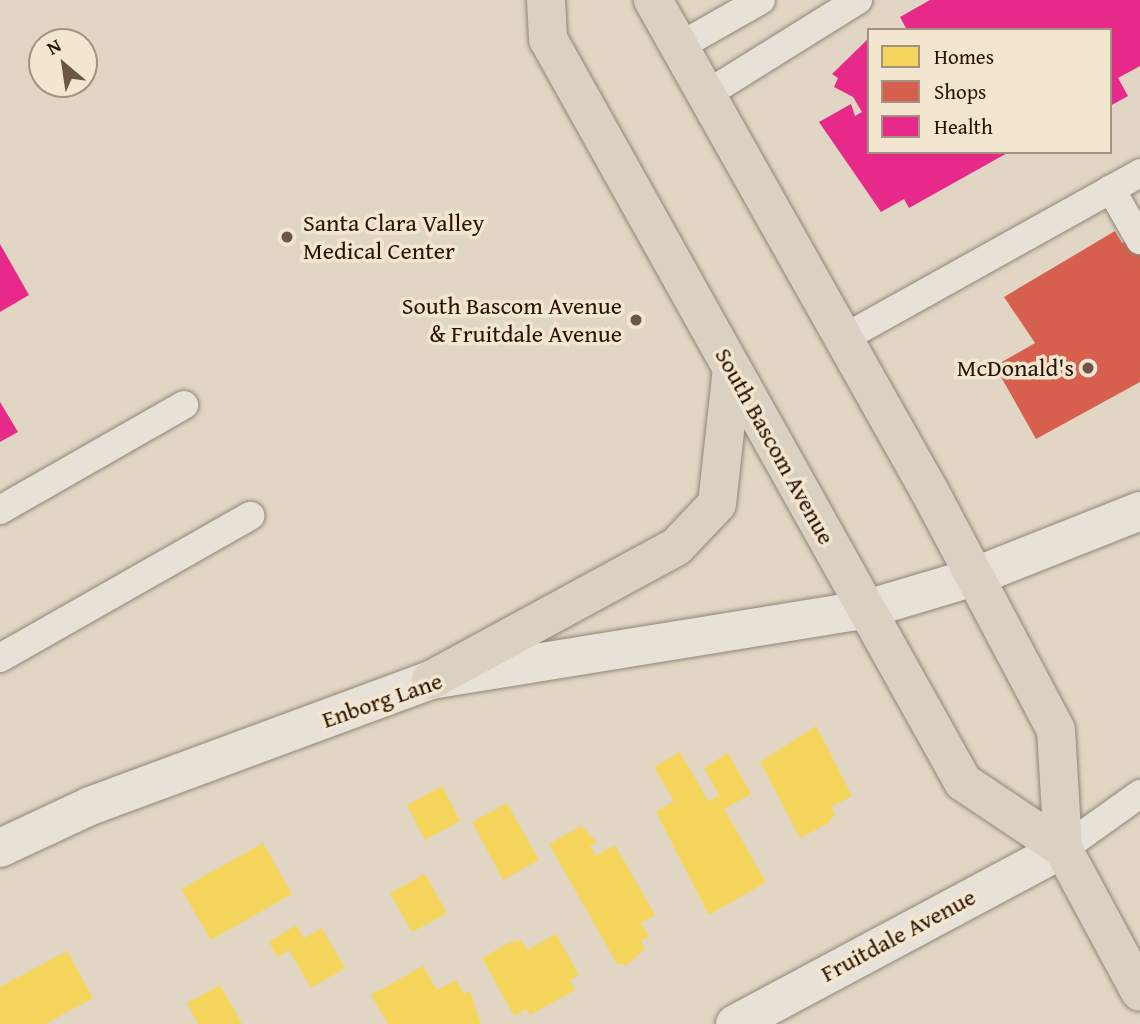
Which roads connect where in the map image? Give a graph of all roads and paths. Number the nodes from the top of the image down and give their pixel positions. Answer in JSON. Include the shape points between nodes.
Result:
{"nodes":[{"id":1,"x":546,"y":0,"type":"edge"},
{"id":2,"x":653,"y":0,"type":"edge"},
{"id":3,"x":761,"y":0,"type":"edge"},
{"id":4,"x":858,"y":0,"type":"edge"},
{"id":5,"x":680,"y":46,"type":"junction"},
{"id":6,"x":707,"y":94,"type":"junction"},
{"id":7,"x":1140,"y":173,"type":"edge"},
{"id":8,"x":1111,"y":189,"type":"junction"},
{"id":9,"x":1140,"y":240,"type":"edge"},
{"id":10,"x":845,"y":338,"type":"junction"},
{"id":11,"x":732,"y":369,"type":"junction"},
{"id":12,"x":184,"y":405,"type":"dead end"},
{"id":13,"x":0,"y":510,"type":"edge"},
{"id":14,"x":1140,"y":511,"type":"edge"},
{"id":15,"x":250,"y":516,"type":"dead end"},
{"id":16,"x":971,"y":579,"type":"junction"},
{"id":17,"x":867,"y":609,"type":"junction"},
{"id":18,"x":0,"y":658,"type":"edge"},
{"id":19,"x":431,"y":680,"type":"junction"},
{"id":20,"x":1140,"y":794,"type":"edge"},
{"id":21,"x":0,"y":848,"type":"edge"},
{"id":22,"x":1063,"y":849,"type":"junction"},
{"id":23,"x":1140,"y":992,"type":"edge"},
{"id":24,"x":735,"y":1024,"type":"edge"}],
"edges":[{"from":1,"to":11,"type":"main road","name":"South Bascom Avenue","via":[[548,39]]},
{"from":2,"to":5,"type":"main road","name":"South Bascom Avenue"},
{"from":3,"to":5,"type":"lane"},
{"from":4,"to":6,"type":"lane"},
{"from":5,"to":6,"type":"main road","name":"South Bascom Avenue"},
{"from":6,"to":10,"type":"main road","name":"South Bascom Avenue"},
{"from":7,"to":8,"type":"lane"},
{"from":8,"to":9,"type":"lane"},
{"from":8,"to":10,"type":"lane"},
{"from":10,"to":16,"type":"main road","name":"South Bascom Avenue"},
{"from":11,"to":17,"type":"main road","name":"South Bascom Avenue"},
{"from":11,"to":19,"type":"main road","via":[[717,504],[676,547]]},
{"from":12,"to":13,"type":"lane"},
{"from":14,"to":16,"type":"street"},
{"from":15,"to":18,"type":"lane"},
{"from":16,"to":17,"type":"street"},
{"from":16,"to":22,"type":"main road","name":"South Bascom Avenue","via":[[1056,730]]},
{"from":17,"to":19,"type":"street","name":"Enborg Lane"},
{"from":17,"to":22,"type":"main road","name":"South Bascom Avenue","via":[[963,782]]},
{"from":19,"to":21,"type":"street","name":"Enborg Lane","via":[[90,806]]},
{"from":20,"to":22,"type":"lane"},
{"from":22,"to":23,"type":"main road","name":"South Bascom Avenue"},
{"from":22,"to":24,"type":"street","name":"Fruitdale Avenue"}]}
